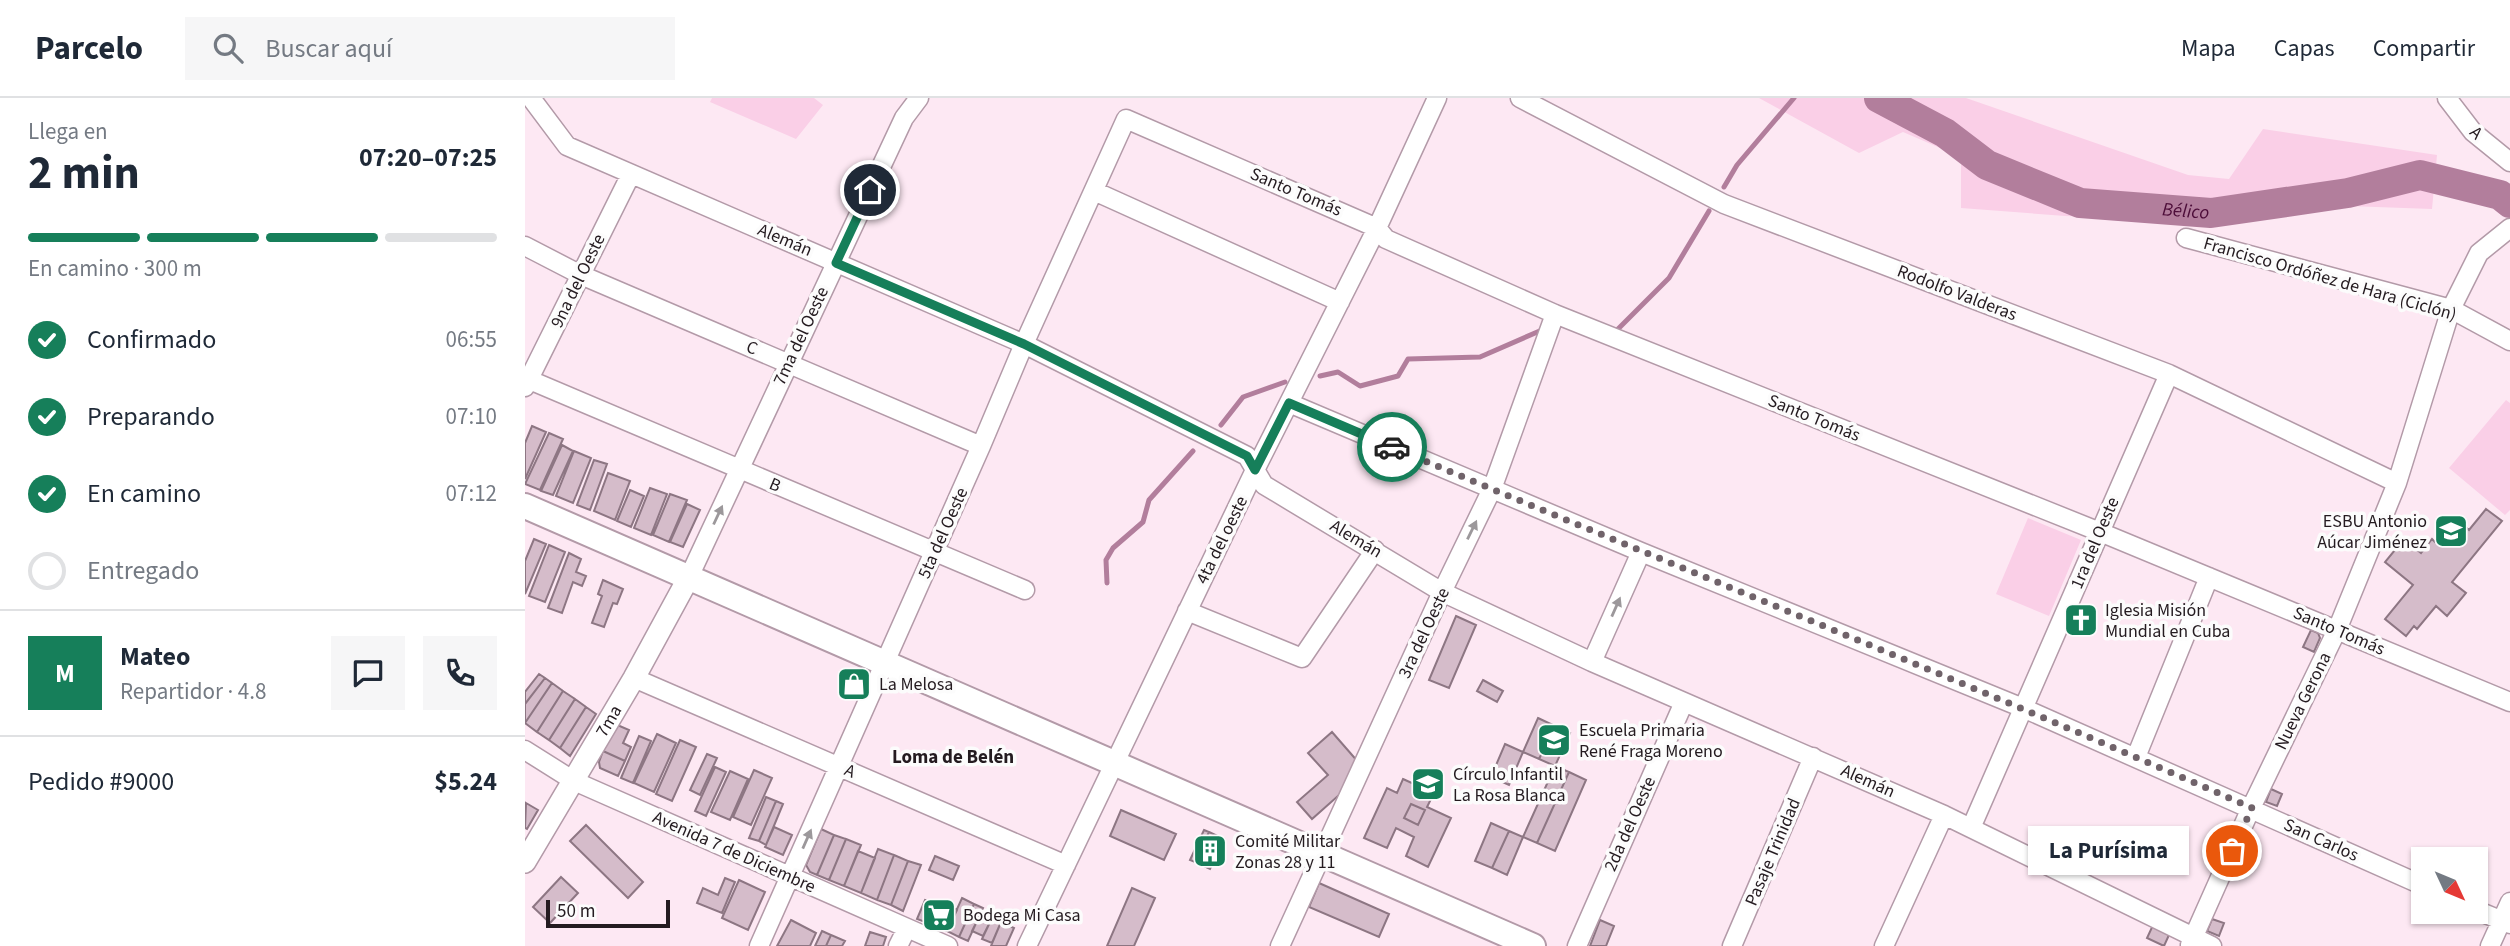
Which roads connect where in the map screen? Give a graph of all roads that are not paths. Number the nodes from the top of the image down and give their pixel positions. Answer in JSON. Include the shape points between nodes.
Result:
{"nodes":[{"id":1,"x":531,"y":98,"type":"edge"},
{"id":2,"x":919,"y":98,"type":"edge"},
{"id":3,"x":1437,"y":98,"type":"edge"},
{"id":4,"x":1520,"y":98,"type":"edge"},
{"id":5,"x":2447,"y":98,"type":"edge"},
{"id":6,"x":1126,"y":119,"type":"joint"},
{"id":7,"x":2510,"y":162,"type":"edge"},
{"id":8,"x":631,"y":174,"type":"junction"},
{"id":9,"x":1094,"y":191,"type":"junction"},
{"id":10,"x":1377,"y":228,"type":"junction"},
{"id":11,"x":2510,"y":228,"type":"edge"},
{"id":12,"x":2186,"y":238,"type":"dead end"},
{"id":13,"x":525,"y":246,"type":"edge"},
{"id":14,"x":836,"y":263,"type":"junction"},
{"id":15,"x":581,"y":275,"type":"junction"},
{"id":16,"x":1340,"y":302,"type":"junction"},
{"id":17,"x":2451,"y":309,"type":"junction"},
{"id":18,"x":1555,"y":314,"type":"junction"},
{"id":19,"x":2510,"y":341,"type":"edge"},
{"id":20,"x":1024,"y":344,"type":"junction"},
{"id":21,"x":788,"y":364,"type":"junction"},
{"id":22,"x":2169,"y":374,"type":"junction"},
{"id":23,"x":526,"y":382,"type":"edge"},
{"id":24,"x":1289,"y":403,"type":"junction"},
{"id":25,"x":981,"y":446,"type":"junction"},
{"id":26,"x":1255,"y":470,"type":"junction"},
{"id":27,"x":739,"y":471,"type":"junction"},
{"id":28,"x":2397,"y":483,"type":"junction"},
{"id":29,"x":1492,"y":489,"type":"junction"},
{"id":30,"x":525,"y":506,"type":"edge"},
{"id":31,"x":525,"y":523,"type":"edge"},
{"id":32,"x":2100,"y":532,"type":"junction"},
{"id":33,"x":1375,"y":550,"type":"junction"},
{"id":34,"x":934,"y":551,"type":"junction"},
{"id":35,"x":1641,"y":552,"type":"junction"},
{"id":36,"x":2209,"y":577,"type":"junction"},
{"id":37,"x":685,"y":584,"type":"junction"},
{"id":38,"x":1025,"y":590,"type":"dead end"},
{"id":39,"x":1443,"y":592,"type":"junction"},
{"id":40,"x":1187,"y":611,"type":"junction"},
{"id":41,"x":2337,"y":630,"type":"junction"},
{"id":42,"x":1592,"y":662,"type":"junction"},
{"id":43,"x":881,"y":670,"type":"junction"},
{"id":44,"x":634,"y":678,"type":"junction"},
{"id":45,"x":1684,"y":702,"type":"junction"},
{"id":46,"x":2510,"y":702,"type":"edge"},
{"id":47,"x":2023,"y":709,"type":"junction"},
{"id":48,"x":525,"y":750,"type":"edge"},
{"id":49,"x":1813,"y":757,"type":"junction"},
{"id":50,"x":2136,"y":757,"type":"junction"},
{"id":51,"x":839,"y":766,"type":"junction"},
{"id":52,"x":1112,"y":769,"type":"junction"},
{"id":53,"x":574,"y":781,"type":"junction"},
{"id":54,"x":2252,"y":808,"type":"junction"},
{"id":55,"x":1944,"y":815,"type":"junction"},
{"id":56,"x":1971,"y":828,"type":"junction"},
{"id":57,"x":1320,"y":861,"type":"junction"},
{"id":58,"x":525,"y":862,"type":"edge"},
{"id":59,"x":1066,"y":865,"type":"junction"},
{"id":60,"x":790,"y":877,"type":"junction"},
{"id":61,"x":2411,"y":880,"type":"edge"},
{"id":62,"x":2510,"y":902,"type":"edge"},
{"id":63,"x":2489,"y":916,"type":"edge"},
{"id":64,"x":2506,"y":923,"type":"edge"},
{"id":65,"x":907,"y":928,"type":"junction"},
{"id":66,"x":2192,"y":942,"type":"edge"},
{"id":67,"x":759,"y":946,"type":"edge"},
{"id":68,"x":898,"y":946,"type":"edge"},
{"id":69,"x":948,"y":946,"type":"edge"},
{"id":70,"x":1027,"y":946,"type":"edge"},
{"id":71,"x":1280,"y":946,"type":"edge"},
{"id":72,"x":1503,"y":946,"type":"edge"},
{"id":73,"x":1533,"y":946,"type":"edge"},
{"id":74,"x":1577,"y":946,"type":"edge"},
{"id":75,"x":1732,"y":946,"type":"edge"},
{"id":76,"x":1884,"y":946,"type":"edge"},
{"id":77,"x":2212,"y":946,"type":"edge"},
{"id":78,"x":2490,"y":946,"type":"edge"}],
"edges":[{"from":1,"to":8,"type":"street","name":"Alemán","via":[[567,146]]},
{"from":2,"to":14,"type":"street","name":"7ma del Oeste","via":[[904,118]]},
{"from":3,"to":10,"type":"street","name":"4ta del oeste"},
{"from":4,"to":22,"type":"street","name":"Rodolfo Valderas","via":[[1724,204]]},
{"from":5,"to":7,"type":"street","name":"A","via":[[2473,132]]},
{"from":6,"to":9,"type":"street","name":"5ta del Oeste"},
{"from":6,"to":10,"type":"street","name":"Santo Tomás"},
{"from":8,"to":14,"type":"street","name":"Alemán"},
{"from":8,"to":15,"type":"street","name":"9na del Oeste"},
{"from":9,"to":16,"type":"street"},
{"from":9,"to":20,"type":"street","name":"5ta del Oeste"},
{"from":10,"to":16,"type":"street","name":"4ta del oeste"},
{"from":10,"to":18,"type":"street","name":"Santo Tomás","via":[[1386,239]]},
{"from":11,"to":17,"type":"street","name":"Nueva Gerona","via":[[2479,253]]},
{"from":12,"to":17,"type":"street","name":"Francisco Ordóñez de Hara (Ciclón)"},
{"from":13,"to":15,"type":"street","name":"C"},
{"from":14,"to":20,"type":"street","name":"Alemán"},
{"from":14,"to":21,"type":"street","name":"7ma del Oeste"},
{"from":15,"to":21,"type":"street","name":"C"},
{"from":15,"to":23,"type":"street","name":"9na del Oeste"},
{"from":16,"to":24,"type":"street","name":"4ta del oeste"},
{"from":17,"to":19,"type":"street","name":"Francisco Ordóñez de Hara (Ciclón)"},
{"from":17,"to":28,"type":"street","name":"Nueva Gerona"},
{"from":18,"to":29,"type":"street","name":"3ra del Oeste"},
{"from":18,"to":32,"type":"street","name":"Santo Tomás"},
{"from":20,"to":25,"type":"street","name":"5ta del Oeste"},
{"from":20,"to":26,"type":"street","name":"Alemán","via":[[1247,456]]},
{"from":21,"to":25,"type":"street","name":"C"},
{"from":21,"to":27,"type":"street","name":"7ma del Oeste"},
{"from":22,"to":28,"type":"street","name":"Rodolfo Valderas"},
{"from":22,"to":32,"type":"street","name":"1ra del Oeste"},
{"from":23,"to":27,"type":"street","name":"B"},
{"from":24,"to":26,"type":"street","name":"4ta del oeste"},
{"from":24,"to":29,"type":"street","name":"San Carlos"},
{"from":25,"to":34,"type":"street","name":"5ta del Oeste"},
{"from":26,"to":33,"type":"street","name":"Alemán","via":[[1264,485]]},
{"from":26,"to":40,"type":"street","name":"4ta del oeste"},
{"from":27,"to":34,"type":"street","name":"B"},
{"from":37,"to":27,"type":"street","name":"7ma del Oeste","one_way":true},
{"from":28,"to":41,"type":"street","name":"Nueva Gerona"},
{"from":29,"to":35,"type":"street","name":"San Carlos"},
{"from":39,"to":29,"type":"street","name":"3ra del Oeste","one_way":true},
{"from":30,"to":37,"type":"main road"},
{"from":31,"to":37,"type":"main road"},
{"from":32,"to":36,"type":"street","name":"Santo Tomás"},
{"from":32,"to":47,"type":"street","name":"1ra del Oeste"},
{"from":33,"to":39,"type":"street","name":"Alemán"},
{"from":33,"to":40,"type":"street","via":[[1301,658]]},
{"from":34,"to":38,"type":"street","name":"B"},
{"from":34,"to":43,"type":"street","name":"5ta del Oeste"},
{"from":42,"to":35,"type":"street","one_way":true},
{"from":35,"to":47,"type":"street","name":"San Carlos"},
{"from":36,"to":41,"type":"street","name":"Santo Tomás"},
{"from":36,"to":50,"type":"street"},
{"from":37,"to":43,"type":"main road"},
{"from":37,"to":44,"type":"street","name":"7ma"},
{"from":39,"to":42,"type":"street","name":"Alemán"},
{"from":39,"to":57,"type":"street","name":"3ra del Oeste"},
{"from":40,"to":52,"type":"street","name":"4ta del oeste"},
{"from":41,"to":46,"type":"street","name":"Santo Tomás"},
{"from":41,"to":54,"type":"street","name":"Nueva Gerona"},
{"from":42,"to":45,"type":"street","name":"Alemán"},
{"from":43,"to":51,"type":"street","name":"5ta del Oeste"},
{"from":43,"to":52,"type":"main road"},
{"from":44,"to":51,"type":"street","name":"A"},
{"from":44,"to":53,"type":"street","name":"7ma"},
{"from":45,"to":49,"type":"street","name":"Alemán"},
{"from":45,"to":74,"type":"street","name":"2da del Oeste"},
{"from":47,"to":50,"type":"street","name":"San Carlos"},
{"from":47,"to":56,"type":"street","name":"1ra del Oeste"},
{"from":48,"to":53,"type":"street","name":"Avenida 7 de Diciembre"},
{"from":49,"to":55,"type":"street","name":"Alemán"},
{"from":49,"to":75,"type":"street","name":"Pasaje Trinidad"},
{"from":50,"to":54,"type":"street","name":"San Carlos"},
{"from":51,"to":59,"type":"street","name":"A"},
{"from":60,"to":51,"type":"street","name":"5ta del Oeste","one_way":true},
{"from":52,"to":57,"type":"main road"},
{"from":52,"to":59,"type":"street","name":"4ta del oeste"},
{"from":53,"to":58,"type":"street","name":"7ma"},
{"from":53,"to":60,"type":"street","name":"Avenida 7 de Diciembre"},
{"from":54,"to":61,"type":"street","name":"San Carlos"},
{"from":54,"to":66,"type":"street","name":"Nueva Gerona"},
{"from":55,"to":56,"type":"street","name":"Alemán"},
{"from":55,"to":76,"type":"street"},
{"from":56,"to":66,"type":"street","name":"Alemán"},
{"from":57,"to":71,"type":"street","name":"3ra del Oeste"},
{"from":57,"to":72,"type":"main road"},
{"from":57,"to":73,"type":"main road"},
{"from":59,"to":70,"type":"street","name":"4ta del oeste"},
{"from":60,"to":65,"type":"street","name":"Avenida 7 de Diciembre"},
{"from":60,"to":67,"type":"street","name":"5ta del Oeste"},
{"from":62,"to":64,"type":"street"},
{"from":63,"to":64,"type":"street"},
{"from":64,"to":78,"type":"street"},
{"from":65,"to":68,"type":"street"},
{"from":65,"to":69,"type":"street","name":"Avenida 7 de Diciembre"},
{"from":66,"to":77,"type":"street","name":"Alemán"}]}
